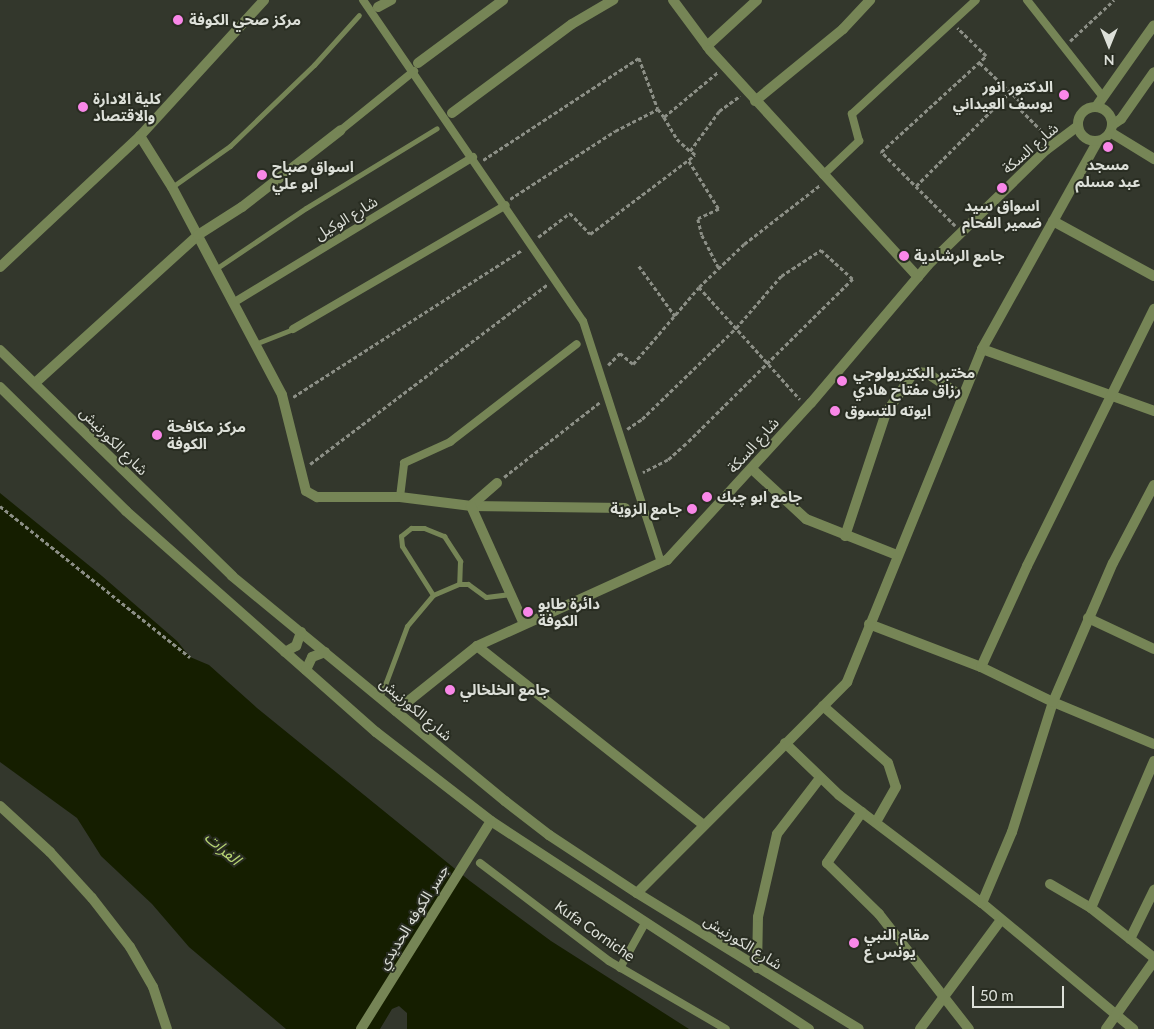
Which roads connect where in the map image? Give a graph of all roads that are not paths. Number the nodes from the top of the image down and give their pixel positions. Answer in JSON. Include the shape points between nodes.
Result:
{"nodes":[{"id":1,"x":264,"y":0,"type":"edge"},
{"id":2,"x":363,"y":0,"type":"edge"},
{"id":3,"x":390,"y":0,"type":"edge"},
{"id":4,"x":503,"y":0,"type":"edge"},
{"id":5,"x":613,"y":0,"type":"edge"},
{"id":6,"x":673,"y":0,"type":"edge"},
{"id":7,"x":757,"y":0,"type":"edge"},
{"id":8,"x":870,"y":0,"type":"edge"},
{"id":9,"x":976,"y":0,"type":"edge"},
{"id":10,"x":1027,"y":0,"type":"edge"},
{"id":11,"x":378,"y":7,"type":"dead end"},
{"id":12,"x":359,"y":15,"type":"dead end"},
{"id":13,"x":1154,"y":25,"type":"edge"},
{"id":14,"x":707,"y":46,"type":"junction"},
{"id":15,"x":416,"y":67,"type":"junction"},
{"id":16,"x":1154,"y":72,"type":"edge"},
{"id":17,"x":1103,"y":96,"type":"junction"},
{"id":18,"x":755,"y":101,"type":"junction"},
{"id":19,"x":1096,"y":107,"type":"junction"},
{"id":20,"x":452,"y":112,"type":"dead end"},
{"id":21,"x":1078,"y":126,"type":"junction"},
{"id":22,"x":437,"y":128,"type":"dead end"},
{"id":23,"x":1111,"y":129,"type":"junction"},
{"id":24,"x":340,"y":130,"type":"joint"},
{"id":25,"x":140,"y":136,"type":"junction"},
{"id":26,"x":1097,"y":142,"type":"junction"},
{"id":27,"x":1154,"y":159,"type":"edge"},
{"id":28,"x":475,"y":160,"type":"junction"},
{"id":29,"x":825,"y":177,"type":"junction"},
{"id":30,"x":172,"y":187,"type":"junction"},
{"id":31,"x":506,"y":204,"type":"junction"},
{"id":32,"x":1052,"y":221,"type":"junction"},
{"id":33,"x":198,"y":236,"type":"junction"},
{"id":34,"x":0,"y":266,"type":"edge"},
{"id":35,"x":217,"y":268,"type":"junction"},
{"id":36,"x":918,"y":276,"type":"junction"},
{"id":37,"x":1154,"y":276,"type":"edge"},
{"id":38,"x":233,"y":303,"type":"junction"},
{"id":39,"x":1154,"y":309,"type":"edge"},
{"id":40,"x":294,"y":329,"type":"joint"},
{"id":41,"x":255,"y":344,"type":"junction"},
{"id":42,"x":577,"y":344,"type":"dead end"},
{"id":43,"x":982,"y":349,"type":"junction"},
{"id":44,"x":0,"y":350,"type":"edge"},
{"id":45,"x":35,"y":383,"type":"junction"},
{"id":46,"x":0,"y":386,"type":"edge"},
{"id":47,"x":1112,"y":394,"type":"junction"},
{"id":48,"x":961,"y":396,"type":"junction"},
{"id":49,"x":1154,"y":411,"type":"edge"},
{"id":50,"x":752,"y":469,"type":"junction"},
{"id":51,"x":497,"y":483,"type":"road end"},
{"id":52,"x":1154,"y":485,"type":"edge"},
{"id":53,"x":400,"y":497,"type":"junction"},
{"id":54,"x":471,"y":506,"type":"junction"},
{"id":55,"x":625,"y":508,"type":"dead end"},
{"id":56,"x":845,"y":536,"type":"junction"},
{"id":57,"x":897,"y":555,"type":"junction"},
{"id":58,"x":661,"y":562,"type":"junction"},
{"id":59,"x":459,"y":584,"type":"junction"},
{"id":60,"x":510,"y":594,"type":"junction"},
{"id":61,"x":433,"y":595,"type":"junction"},
{"id":62,"x":1088,"y":618,"type":"junction"},
{"id":63,"x":524,"y":624,"type":"junction"},
{"id":64,"x":869,"y":624,"type":"junction"},
{"id":65,"x":301,"y":632,"type":"junction"},
{"id":66,"x":477,"y":646,"type":"junction"},
{"id":67,"x":1154,"y":649,"type":"edge"},
{"id":68,"x":285,"y":652,"type":"junction"},
{"id":69,"x":325,"y":652,"type":"junction"},
{"id":70,"x":981,"y":668,"type":"junction"},
{"id":71,"x":306,"y":670,"type":"junction"},
{"id":72,"x":380,"y":699,"type":"junction"},
{"id":73,"x":1053,"y":702,"type":"junction"},
{"id":74,"x":823,"y":706,"type":"junction"},
{"id":75,"x":396,"y":712,"type":"junction"},
{"id":76,"x":785,"y":743,"type":"junction"},
{"id":77,"x":1154,"y":744,"type":"edge"},
{"id":78,"x":1154,"y":761,"type":"edge"},
{"id":79,"x":820,"y":778,"type":"junction"},
{"id":80,"x":0,"y":806,"type":"edge"},
{"id":81,"x":862,"y":812,"type":"junction"},
{"id":82,"x":491,"y":821,"type":"junction"},
{"id":83,"x":876,"y":822,"type":"junction"},
{"id":84,"x":702,"y":824,"type":"junction"},
{"id":85,"x":480,"y":863,"type":"dead end"},
{"id":86,"x":1050,"y":884,"type":"dead end"},
{"id":87,"x":1154,"y":890,"type":"edge"},
{"id":88,"x":637,"y":893,"type":"junction"},
{"id":89,"x":982,"y":903,"type":"junction"},
{"id":90,"x":1091,"y":908,"type":"junction"},
{"id":91,"x":1001,"y":920,"type":"junction"},
{"id":92,"x":645,"y":923,"type":"junction"},
{"id":93,"x":1130,"y":939,"type":"junction"},
{"id":94,"x":1154,"y":960,"type":"edge"},
{"id":95,"x":620,"y":968,"type":"junction"},
{"id":96,"x":757,"y":968,"type":"junction"},
{"id":97,"x":944,"y":996,"type":"junction"},
{"id":98,"x":1115,"y":1016,"type":"junction"},
{"id":99,"x":167,"y":1029,"type":"edge"},
{"id":100,"x":361,"y":1029,"type":"edge"},
{"id":101,"x":726,"y":1029,"type":"edge"},
{"id":102,"x":809,"y":1029,"type":"edge"},
{"id":103,"x":860,"y":1029,"type":"edge"},
{"id":104,"x":920,"y":1029,"type":"edge"},
{"id":105,"x":969,"y":1029,"type":"edge"},
{"id":106,"x":1106,"y":1029,"type":"edge"},
{"id":107,"x":1133,"y":1029,"type":"edge"}],
"edges":[{"from":1,"to":25,"type":"street"},
{"from":2,"to":15,"type":"street"},
{"from":3,"to":11,"type":"street"},
{"from":4,"to":15,"type":"street"},
{"from":5,"to":20,"type":"street","via":[[572,24]]},
{"from":6,"to":14,"type":"street"},
{"from":7,"to":14,"type":"street"},
{"from":8,"to":18,"type":"street","via":[[843,29]]},
{"from":9,"to":29,"type":"street","via":[[852,114],[859,141]]},
{"from":10,"to":17,"type":"street"},
{"from":12,"to":30,"type":"lane","via":[[314,65],[230,146]]},
{"from":13,"to":17,"type":"street"},
{"from":14,"to":18,"type":"street"},
{"from":15,"to":24,"type":"street"},
{"from":15,"to":28,"type":"street"},
{"from":16,"to":23,"type":"street"},
{"from":17,"to":19,"type":"street"},
{"from":18,"to":29,"type":"street"},
{"from":19,"to":21,"type":"street","via":[[1085,110]]},
{"from":19,"to":23,"type":"street","via":[[1110,115]]},
{"from":21,"to":26,"type":"street","via":[[1086,139]]},
{"from":21,"to":36,"type":"street","name":"شارع السكة","via":[[1054,143]]},
{"from":22,"to":35,"type":"lane","via":[[306,208]]},
{"from":23,"to":26,"type":"street"},
{"from":23,"to":27,"type":"street"},
{"from":24,"to":33,"type":"street","via":[[242,207]]},
{"from":25,"to":30,"type":"street"},
{"from":25,"to":34,"type":"street"},
{"from":26,"to":32,"type":"street"},
{"from":28,"to":31,"type":"street"},
{"from":28,"to":38,"type":"street","name":"شارع الوكيل"},
{"from":29,"to":36,"type":"street"},
{"from":30,"to":33,"type":"street"},
{"from":31,"to":40,"type":"street"},
{"from":31,"to":58,"type":"street","via":[[583,320]]},
{"from":32,"to":37,"type":"street"},
{"from":32,"to":43,"type":"street"},
{"from":33,"to":35,"type":"street"},
{"from":33,"to":45,"type":"street"},
{"from":35,"to":38,"type":"street"},
{"from":36,"to":50,"type":"street","name":"شارع السكة"},
{"from":38,"to":41,"type":"street"},
{"from":39,"to":47,"type":"street"},
{"from":40,"to":41,"type":"lane"},
{"from":41,"to":53,"type":"street","via":[[284,403],[306,491],[317,497]]},
{"from":42,"to":53,"type":"street","via":[[450,442],[404,463]]},
{"from":43,"to":47,"type":"street"},
{"from":43,"to":48,"type":"street"},
{"from":44,"to":45,"type":"street","name":"شارع الكورنيش"},
{"from":45,"to":65,"type":"street","name":"شارع الكورنيش","via":[[232,576]]},
{"from":46,"to":68,"type":"street","via":[[126,512]]},
{"from":47,"to":49,"type":"street"},
{"from":47,"to":70,"type":"street"},
{"from":48,"to":56,"type":"street","via":[[926,373],[912,375],[886,413]]},
{"from":48,"to":57,"type":"street"},
{"from":50,"to":56,"type":"street","via":[[806,519]]},
{"from":50,"to":58,"type":"street","name":"شارع السكة"},
{"from":51,"to":54,"type":"street"},
{"from":52,"to":62,"type":"street"},
{"from":53,"to":54,"type":"street"},
{"from":54,"to":55,"type":"street"},
{"from":54,"to":60,"type":"street"},
{"from":56,"to":57,"type":"street"},
{"from":57,"to":64,"type":"street"},
{"from":58,"to":63,"type":"street","name":"شارع السكة"},
{"from":59,"to":60,"type":"lane","via":[[468,584],[486,597]]},
{"from":59,"to":61,"type":"lane"},
{"from":59,"to":61,"type":"lane","via":[[460,561],[444,536],[424,528],[411,528],[402,536],[402,546]]},
{"from":60,"to":63,"type":"street"},
{"from":61,"to":72,"type":"lane","via":[[407,626]]},
{"from":62,"to":67,"type":"street"},
{"from":62,"to":73,"type":"street"},
{"from":63,"to":66,"type":"street","name":"شارع السكة"},
{"from":64,"to":70,"type":"street"},
{"from":64,"to":74,"type":"street","via":[[847,682]]},
{"from":65,"to":68,"type":"street","via":[[296,646]]},
{"from":65,"to":69,"type":"street","name":"شارع الكورنيش"},
{"from":66,"to":75,"type":"street","name":"شارع السكة"},
{"from":66,"to":84,"type":"street"},
{"from":68,"to":71,"type":"street"},
{"from":69,"to":71,"type":"street","via":[[312,657]]},
{"from":69,"to":72,"type":"street","name":"شارع الكورنيش"},
{"from":70,"to":73,"type":"street"},
{"from":71,"to":82,"type":"street","via":[[376,732]]},
{"from":72,"to":75,"type":"street","name":"شارع الكورنيش"},
{"from":73,"to":77,"type":"street"},
{"from":73,"to":89,"type":"street","via":[[1012,832]]},
{"from":74,"to":76,"type":"street"},
{"from":74,"to":83,"type":"street","via":[[888,763],[896,787]]},
{"from":75,"to":88,"type":"street","name":"شارع الكورنيش","via":[[548,835]]},
{"from":76,"to":79,"type":"street"},
{"from":76,"to":84,"type":"street"},
{"from":78,"to":90,"type":"street"},
{"from":79,"to":81,"type":"street"},
{"from":79,"to":96,"type":"street","via":[[777,834],[758,917]]},
{"from":80,"to":99,"type":"street","via":[[56,858],[130,947],[153,987]]},
{"from":81,"to":83,"type":"street"},
{"from":81,"to":97,"type":"street","via":[[827,863],[879,914]]},
{"from":82,"to":92,"type":"street"},
{"from":82,"to":100,"type":"street","name":"جسر الکوفه الحديدي"},
{"from":83,"to":89,"type":"street"},
{"from":84,"to":88,"type":"street"},
{"from":85,"to":95,"type":"street","name":"Kufa Corniche"},
{"from":86,"to":90,"type":"street"},
{"from":87,"to":93,"type":"street"},
{"from":88,"to":96,"type":"street","name":"شارع الكورنيش"},
{"from":89,"to":91,"type":"street"},
{"from":90,"to":93,"type":"street"},
{"from":91,"to":97,"type":"street"},
{"from":91,"to":98,"type":"street"},
{"from":92,"to":95,"type":"street"},
{"from":92,"to":102,"type":"street"},
{"from":93,"to":94,"type":"street"},
{"from":94,"to":98,"type":"street"},
{"from":95,"to":101,"type":"street","name":"Kufa Corniche"},
{"from":96,"to":103,"type":"street","name":"شارع الكورنيش"},
{"from":97,"to":104,"type":"street"},
{"from":97,"to":105,"type":"street"},
{"from":98,"to":106,"type":"street"},
{"from":98,"to":107,"type":"street"}]}
